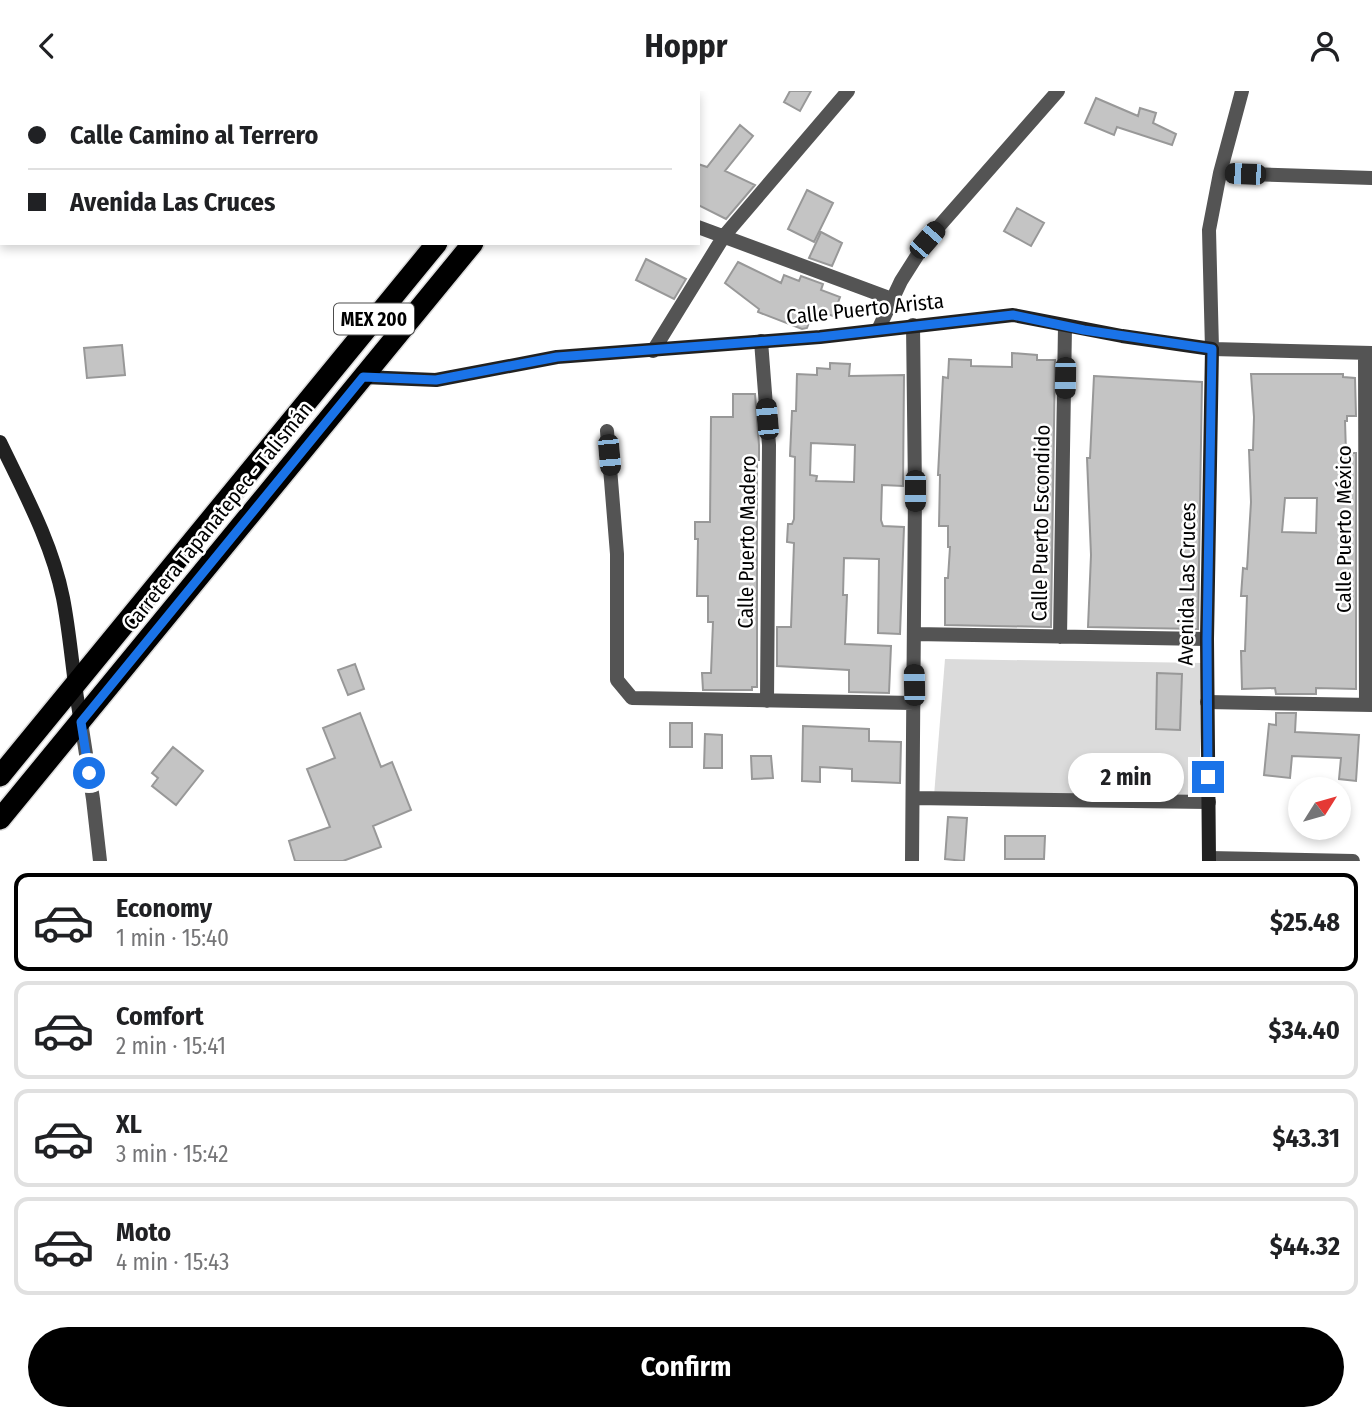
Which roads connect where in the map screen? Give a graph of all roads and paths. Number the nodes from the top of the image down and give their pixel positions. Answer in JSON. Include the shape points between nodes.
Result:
{"nodes":[{"id":1,"x":848,"y":91,"type":"edge"},
{"id":2,"x":1058,"y":91,"type":"edge"},
{"id":3,"x":1242,"y":91,"type":"edge"},
{"id":4,"x":1220,"y":173,"type":"junction"},
{"id":5,"x":1372,"y":178,"type":"edge"},
{"id":6,"x":700,"y":228,"type":"edge"},
{"id":7,"x":724,"y":236,"type":"junction"},
{"id":8,"x":435,"y":245,"type":"edge"},
{"id":9,"x":471,"y":245,"type":"edge"},
{"id":10,"x":892,"y":299,"type":"junction"},
{"id":11,"x":913,"y":325,"type":"junction"},
{"id":12,"x":1065,"y":326,"type":"junction"},
{"id":13,"x":878,"y":330,"type":"junction"},
{"id":14,"x":761,"y":341,"type":"junction"},
{"id":15,"x":1212,"y":349,"type":"junction"},
{"id":16,"x":653,"y":351,"type":"junction"},
{"id":17,"x":1368,"y":353,"type":"edge"},
{"id":18,"x":363,"y":377,"type":"junction"},
{"id":19,"x":607,"y":431,"type":"dead end"},
{"id":20,"x":0,"y":442,"type":"edge"},
{"id":21,"x":914,"y":633,"type":"junction"},
{"id":22,"x":1060,"y":637,"type":"junction"},
{"id":23,"x":1207,"y":639,"type":"junction"},
{"id":24,"x":74,"y":687,"type":"junction"},
{"id":25,"x":767,"y":701,"type":"junction"},
{"id":26,"x":1207,"y":702,"type":"junction"},
{"id":27,"x":914,"y":703,"type":"junction"},
{"id":28,"x":1369,"y":704,"type":"edge"},
{"id":29,"x":81,"y":722,"type":"junction"},
{"id":30,"x":0,"y":776,"type":"edge"},
{"id":31,"x":913,"y":799,"type":"junction"},
{"id":32,"x":1209,"y":802,"type":"junction"},
{"id":33,"x":0,"y":819,"type":"edge"},
{"id":34,"x":1209,"y":859,"type":"edge"},
{"id":35,"x":100,"y":861,"type":"edge"},
{"id":36,"x":912,"y":861,"type":"edge"},
{"id":37,"x":1353,"y":861,"type":"edge"}],
"edges":[{"from":1,"to":7,"type":"street"},
{"from":2,"to":10,"type":"street","via":[[927,240]]},
{"from":3,"to":4,"type":"street"},
{"from":4,"to":5,"type":"street"},
{"from":4,"to":15,"type":"street","via":[[1209,230]]},
{"from":6,"to":7,"type":"street"},
{"from":7,"to":10,"type":"street"},
{"from":7,"to":16,"type":"street"},
{"from":8,"to":24,"type":"highway","name":"Carretera Tapanatepec - Talismán","number":"MEX 200"},
{"from":9,"to":18,"type":"highway","name":"Carretera Tapanatepec - Talismán","number":"MEX 200"},
{"from":10,"to":13,"type":"street"},
{"from":11,"to":12,"type":"street","name":"Calle Puerto Arista","via":[[1013,315]]},
{"from":11,"to":13,"type":"street","name":"Calle Puerto Arista"},
{"from":11,"to":21,"type":"street"},
{"from":12,"to":15,"type":"street","name":"Calle Puerto Arista"},
{"from":12,"to":22,"type":"street","name":"Calle Puerto Escondido"},
{"from":13,"to":14,"type":"street","name":"Calle Puerto Arista"},
{"from":14,"to":16,"type":"street","name":"Calle Puerto Arista"},
{"from":14,"to":25,"type":"street","name":"Calle Puerto Madero","via":[[769,445]]},
{"from":15,"to":17,"type":"street","name":"Calle Puerto Arista"},
{"from":15,"to":23,"type":"street","name":"Avenida Las Cruces"},
{"from":16,"to":18,"type":"street","name":"Calle Puerto Arista","via":[[557,357],[436,380]]},
{"from":17,"to":28,"type":"street","name":"Calle Puerto México"},
{"from":18,"to":29,"type":"highway","name":"Carretera Tapanatepec - Talismán","number":"MEX 200"},
{"from":19,"to":25,"type":"street","via":[[617,554],[617,680],[632,698]]},
{"from":20,"to":24,"type":"street","via":[[45,536],[63,597]]},
{"from":21,"to":22,"type":"street"},
{"from":21,"to":27,"type":"street"},
{"from":22,"to":23,"type":"street"},
{"from":23,"to":26,"type":"street","name":"Avenida Las Cruces"},
{"from":24,"to":29,"type":"street"},
{"from":24,"to":30,"type":"highway","name":"Carretera Tapanatepec - Talismán","number":"MEX 200"},
{"from":25,"to":27,"type":"street"},
{"from":26,"to":28,"type":"street"},
{"from":26,"to":32,"type":"street","name":"Avenida Las Cruces"},
{"from":27,"to":31,"type":"street"},
{"from":29,"to":33,"type":"highway","name":"Carretera Tapanatepec - Talismán","number":"MEX 200"},
{"from":29,"to":35,"type":"street"},
{"from":31,"to":32,"type":"street"},
{"from":31,"to":36,"type":"street"},
{"from":32,"to":34,"type":"street","name":"Avenida Las Cruces"},
{"from":34,"to":37,"type":"street"}]}
